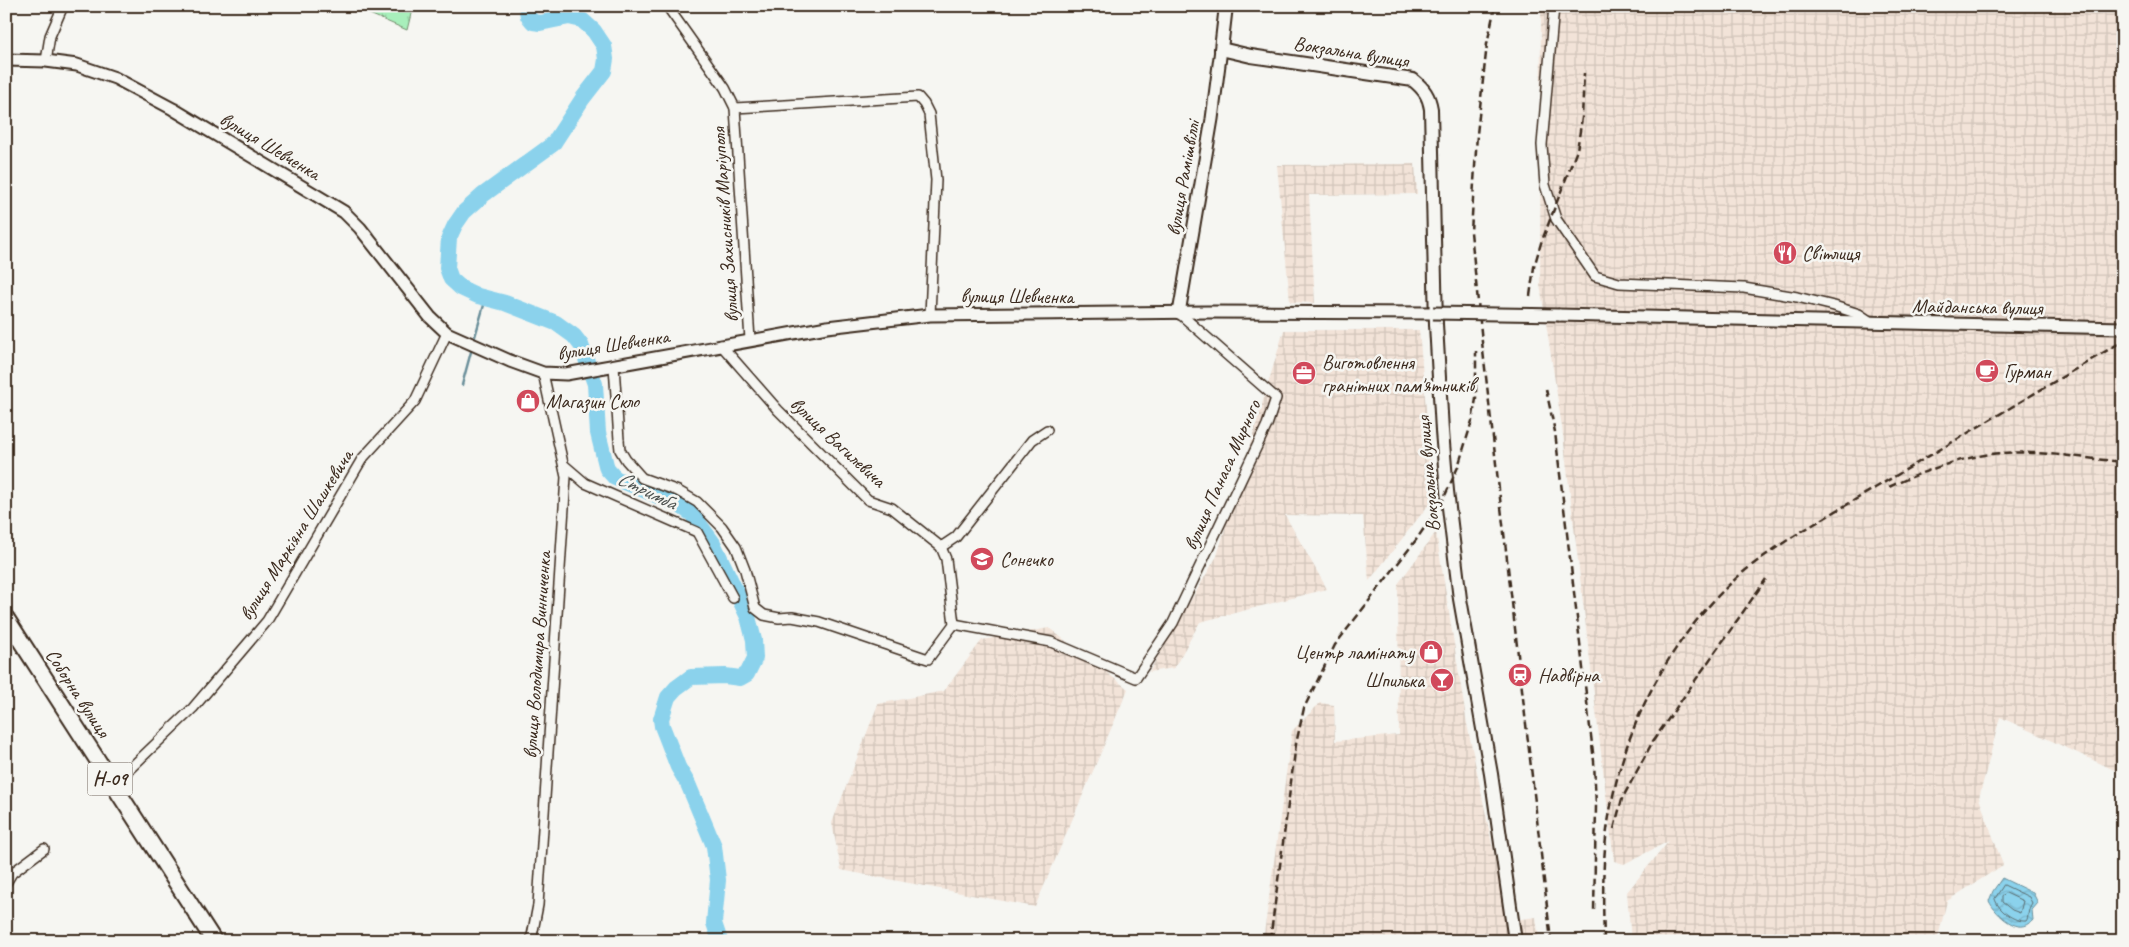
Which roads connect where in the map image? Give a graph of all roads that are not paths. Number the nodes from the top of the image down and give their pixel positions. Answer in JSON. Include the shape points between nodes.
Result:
{"nodes":[{"id":1,"x":63,"y":6,"type":"edge"},
{"id":2,"x":667,"y":6,"type":"edge"},
{"id":3,"x":1226,"y":6,"type":"edge"},
{"id":4,"x":1554,"y":6,"type":"edge"},
{"id":5,"x":1221,"y":49,"type":"junction"},
{"id":6,"x":6,"y":60,"type":"edge"},
{"id":7,"x":46,"y":61,"type":"junction"},
{"id":8,"x":735,"y":108,"type":"junction"},
{"id":9,"x":1179,"y":313,"type":"junction"},
{"id":10,"x":930,"y":316,"type":"junction"},
{"id":11,"x":1831,"y":322,"type":"joint"},
{"id":12,"x":1874,"y":324,"type":"junction"},
{"id":13,"x":2123,"y":328,"type":"edge"},
{"id":14,"x":447,"y":334,"type":"junction"},
{"id":15,"x":750,"y":340,"type":"junction"},
{"id":16,"x":722,"y":345,"type":"junction"},
{"id":17,"x":610,"y":367,"type":"junction"},
{"id":18,"x":543,"y":373,"type":"junction"},
{"id":19,"x":1047,"y":430,"type":"dead end"},
{"id":20,"x":564,"y":465,"type":"junction"},
{"id":21,"x":941,"y":547,"type":"junction"},
{"id":22,"x":733,"y":598,"type":"dead end"},
{"id":23,"x":6,"y":618,"type":"edge"},
{"id":24,"x":954,"y":624,"type":"junction"},
{"id":25,"x":114,"y":784,"type":"junction"},
{"id":26,"x":44,"y":850,"type":"dead end"},
{"id":27,"x":6,"y":883,"type":"edge"},
{"id":28,"x":214,"y":941,"type":"edge"},
{"id":29,"x":532,"y":941,"type":"edge"},
{"id":30,"x":1515,"y":941,"type":"edge"}],
"edges":[{"from":1,"to":7,"type":"street","via":[[50,36]]},
{"from":2,"to":8,"type":"street","name":"вулиця Захисників Маріуполя","via":[[725,88]]},
{"from":3,"to":5,"type":"main road"},
{"from":4,"to":12,"type":"street","via":[[1542,146],[1545,185],[1556,219],[1595,276],[1619,283],[1744,288],[1797,297],[1859,314]]},
{"from":5,"to":9,"type":"street","name":"вулиця Рамішвіллі"},
{"from":5,"to":30,"type":"main road","name":"Вокзальна вулиця","via":[[1413,80],[1429,97],[1437,340],[1447,491],[1460,599],[1491,774]]},
{"from":6,"to":7,"type":"street","name":"вулиця Шевченка"},
{"from":7,"to":14,"type":"street","name":"вулиця Шевченка","via":[[77,65],[115,78],[173,109],[344,212]]},
{"from":8,"to":10,"type":"street","name":"вулиця Захисників Маріуполя","via":[[918,97],[929,114],[936,180]]},
{"from":8,"to":15,"type":"street","name":"вулиця Захисників Маріуполя"},
{"from":9,"to":10,"type":"street","name":"вулиця Шевченка"},
{"from":9,"to":11,"type":"street","name":"вулиця Шевченка","bridge":true,"via":[[1520,314]]},
{"from":9,"to":24,"type":"street","name":"вулиця Панаса Мирного","via":[[1276,398],[1267,426],[1173,623],[1136,678],[1051,642]]},
{"from":10,"to":15,"type":"street","name":"вулиця Шевченка","via":[[827,326]]},
{"from":11,"to":12,"type":"street","name":"Майданська вулиця"},
{"from":12,"to":13,"type":"street","name":"Майданська вулиця"},
{"from":14,"to":18,"type":"street","name":"вулиця Шевченка"},
{"from":14,"to":25,"type":"street","name":"вулиця Маркіяна Шашкевича","via":[[415,401],[362,459],[267,622],[193,708]]},
{"from":15,"to":16,"type":"street","name":"вулиця Шевченка"},
{"from":16,"to":17,"type":"street","name":"вулиця Шевченка"},
{"from":16,"to":21,"type":"street","name":"вулиця Вагилевича","via":[[778,410],[868,500],[892,508]]},
{"from":17,"to":18,"type":"street","name":"вулиця Шевченка","via":[[566,374]]},
{"from":17,"to":24,"type":"street","via":[[618,440],[626,460],[642,478],[697,502],[722,527],[739,555],[756,608],[764,615],[819,622],[928,659]]},
{"from":18,"to":20,"type":"street","name":"вулиця Володимира Винниченка"},
{"from":19,"to":21,"type":"street","via":[[1032,440],[956,537]]},
{"from":20,"to":22,"type":"street","via":[[585,483],[697,532]]},
{"from":20,"to":29,"type":"street","name":"вулиця Володимира Винниченка","via":[[566,477],[538,905]]},
{"from":21,"to":24,"type":"street","via":[[946,560]]},
{"from":23,"to":25,"type":"main road","name":"Соборна вулиця","number":"Н-09"},
{"from":25,"to":28,"type":"main road","name":"Соборна вулиця","number":"Н-09"},
{"from":26,"to":27,"type":"street","via":[[12,873]]}]}
